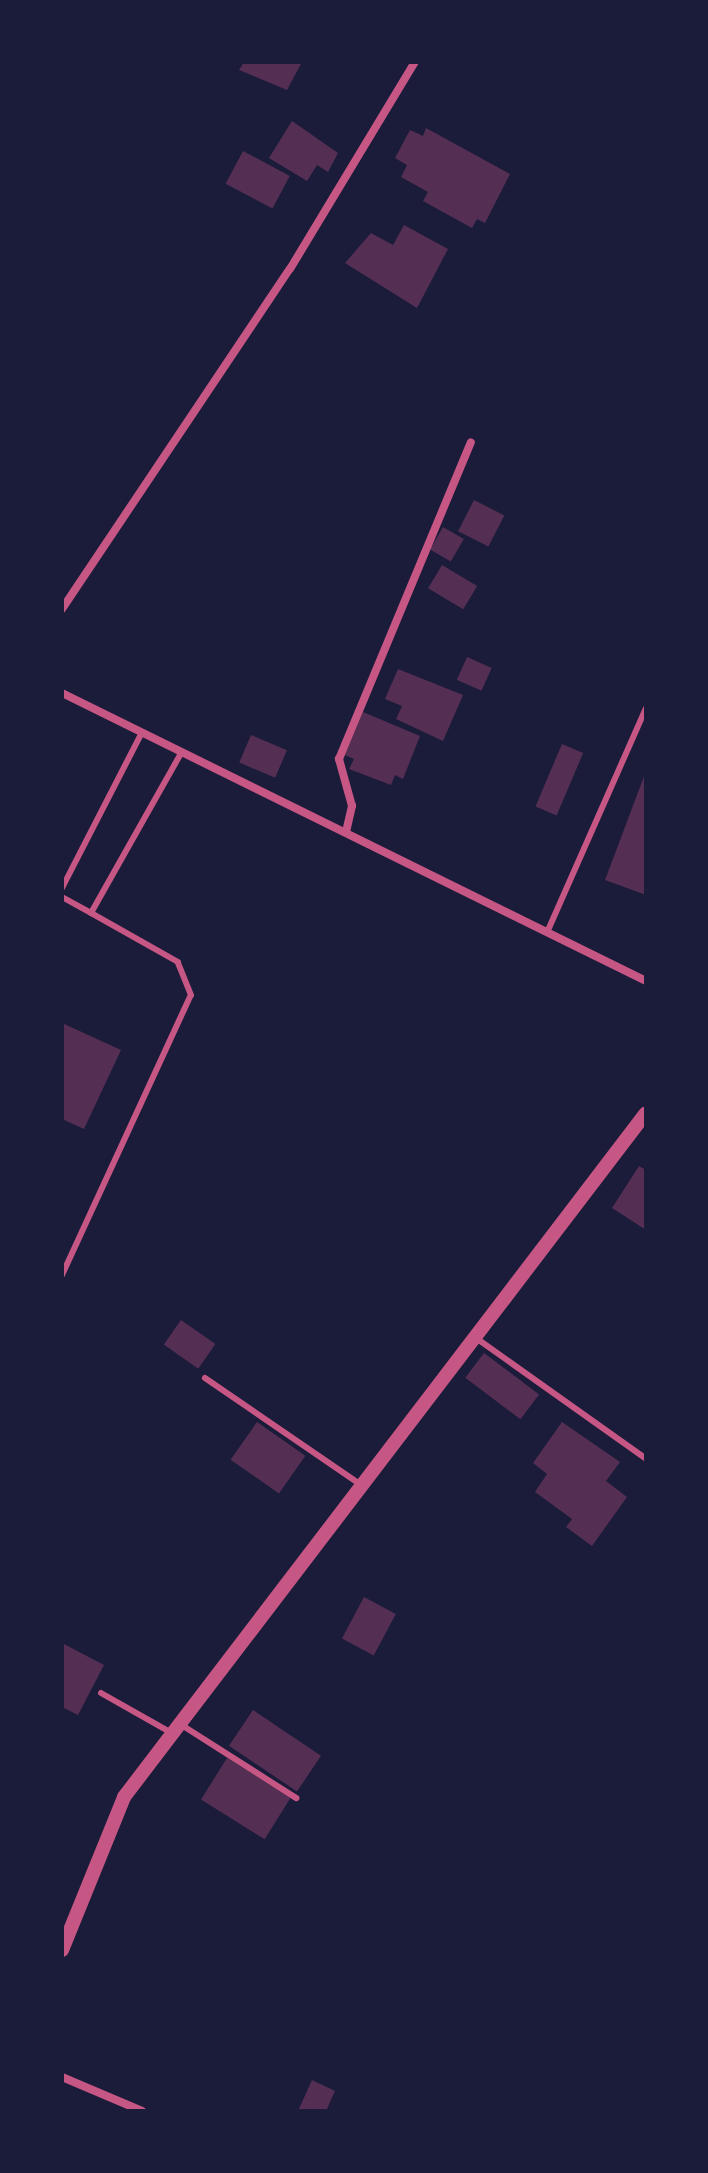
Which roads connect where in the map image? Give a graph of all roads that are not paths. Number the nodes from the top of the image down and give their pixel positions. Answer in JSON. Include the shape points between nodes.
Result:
{"nodes":[{"id":1,"x":415,"y":62,"type":"edge"},
{"id":2,"x":471,"y":442,"type":"dead end"},
{"id":3,"x":62,"y":609,"type":"edge"},
{"id":4,"x":62,"y":693,"type":"edge"},
{"id":5,"x":646,"y":708,"type":"edge"},
{"id":6,"x":141,"y":734,"type":"junction"},
{"id":7,"x":181,"y":753,"type":"junction"},
{"id":8,"x":346,"y":832,"type":"junction"},
{"id":9,"x":62,"y":888,"type":"edge"},
{"id":10,"x":62,"y":897,"type":"edge"},
{"id":11,"x":91,"y":913,"type":"junction"},
{"id":12,"x":549,"y":928,"type":"junction"},
{"id":13,"x":646,"y":981,"type":"edge"},
{"id":14,"x":646,"y":1113,"type":"edge"},
{"id":15,"x":62,"y":1275,"type":"edge"},
{"id":16,"x":473,"y":1336,"type":"junction"},
{"id":17,"x":205,"y":1378,"type":"dead end"},
{"id":18,"x":646,"y":1459,"type":"edge"},
{"id":19,"x":360,"y":1484,"type":"junction"},
{"id":20,"x":101,"y":1693,"type":"dead end"},
{"id":21,"x":174,"y":1727,"type":"junction"},
{"id":22,"x":296,"y":1798,"type":"dead end"},
{"id":23,"x":62,"y":1950,"type":"edge"},
{"id":24,"x":62,"y":2077,"type":"edge"},
{"id":25,"x":142,"y":2111,"type":"edge"}],
"edges":[{"from":1,"to":3,"type":"street","via":[[290,269]]},
{"from":2,"to":8,"type":"street","via":[[339,759],[352,806]]},
{"from":4,"to":6,"type":"street"},
{"from":5,"to":12,"type":"lane"},
{"from":6,"to":7,"type":"street"},
{"from":6,"to":9,"type":"lane"},
{"from":7,"to":8,"type":"street"},
{"from":7,"to":11,"type":"lane"},
{"from":8,"to":12,"type":"street"},
{"from":10,"to":11,"type":"lane"},
{"from":11,"to":15,"type":"lane","via":[[178,962],[191,995]]},
{"from":12,"to":13,"type":"street"},
{"from":14,"to":16,"type":"street"},
{"from":16,"to":18,"type":"lane"},
{"from":16,"to":19,"type":"street"},
{"from":17,"to":19,"type":"lane"},
{"from":19,"to":21,"type":"street"},
{"from":20,"to":21,"type":"lane"},
{"from":21,"to":22,"type":"lane"},
{"from":21,"to":23,"type":"street","via":[[124,1797]]},
{"from":24,"to":25,"type":"street"}]}
